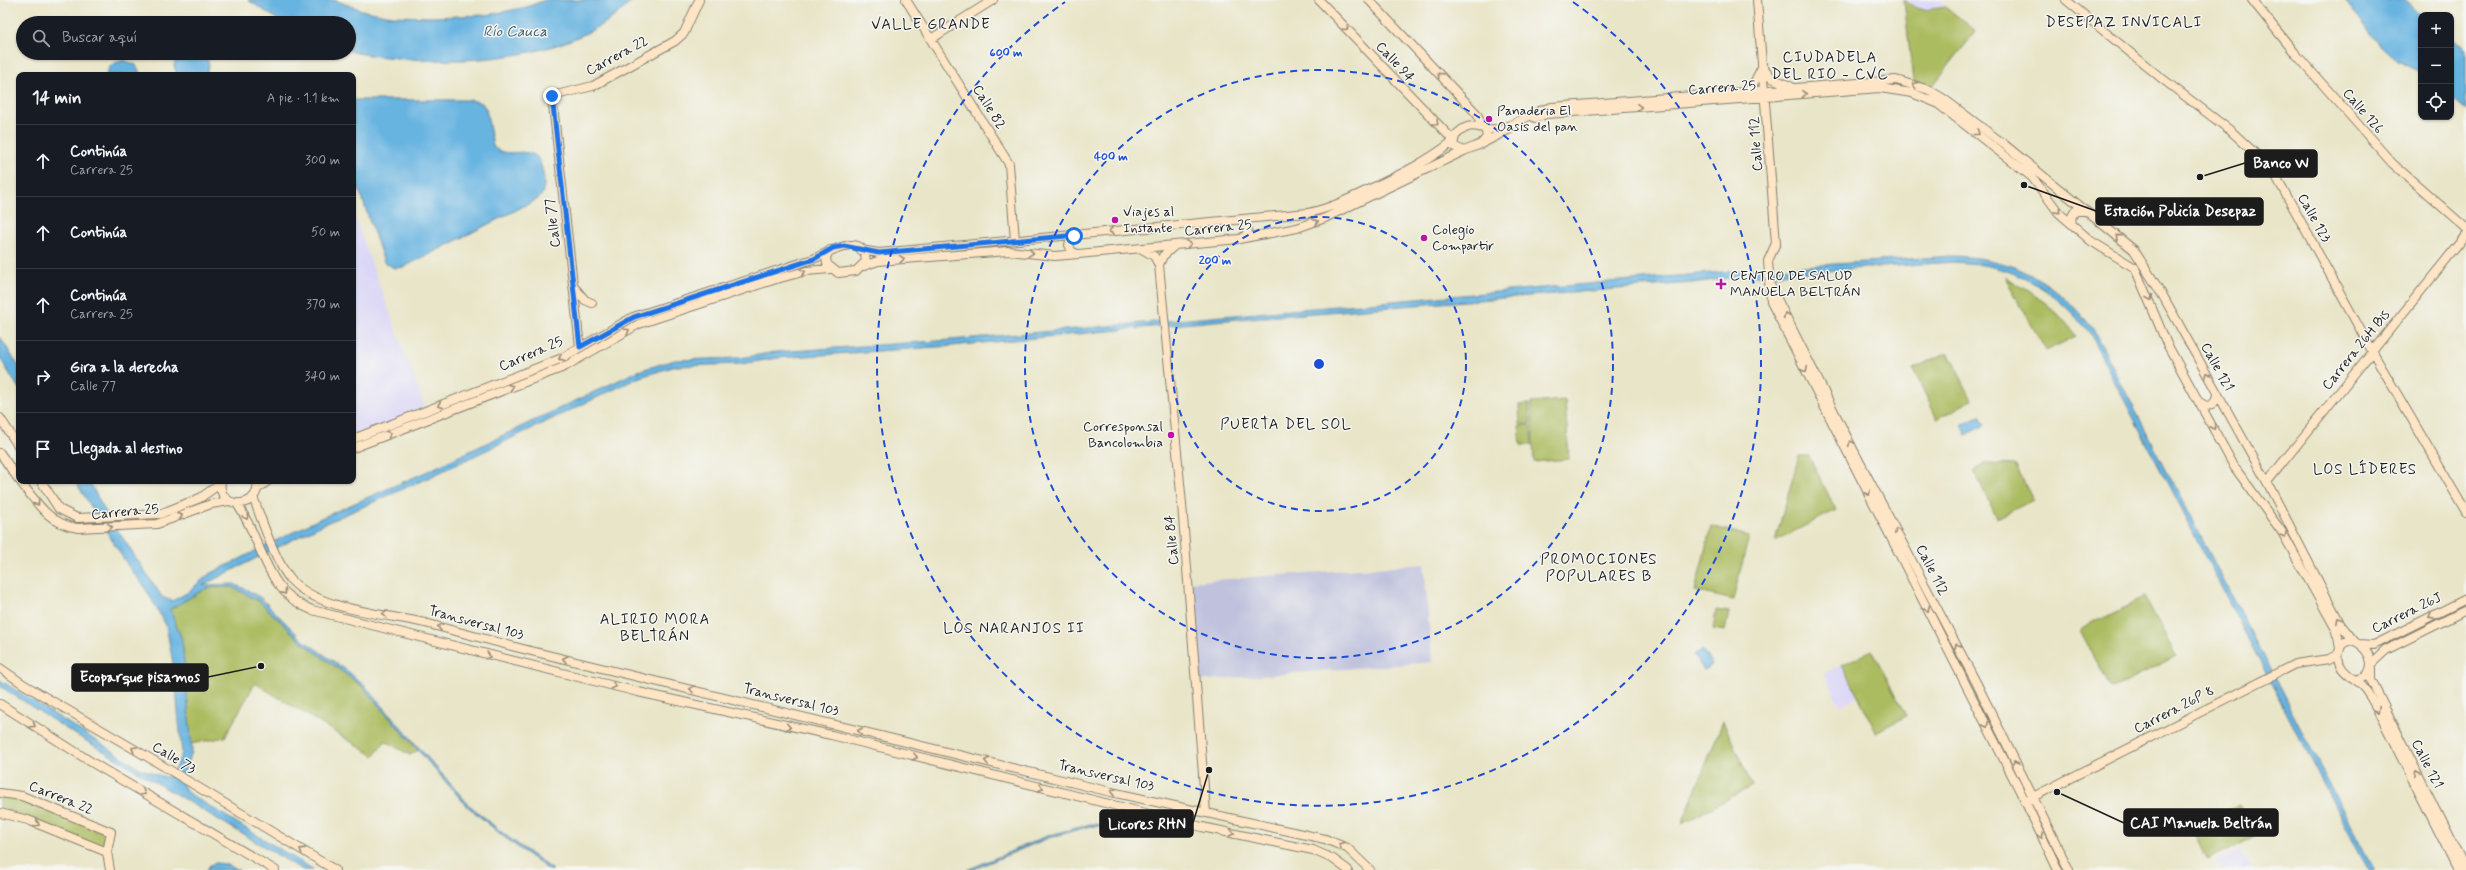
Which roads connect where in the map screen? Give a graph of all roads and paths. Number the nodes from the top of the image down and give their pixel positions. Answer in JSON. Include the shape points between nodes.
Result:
{"nodes":[{"id":1,"x":699,"y":0,"type":"edge"},
{"id":2,"x":906,"y":0,"type":"edge"},
{"id":3,"x":993,"y":0,"type":"edge"},
{"id":4,"x":1319,"y":0,"type":"edge"},
{"id":5,"x":1369,"y":0,"type":"edge"},
{"id":6,"x":1757,"y":0,"type":"edge"},
{"id":7,"x":2066,"y":0,"type":"edge"},
{"id":8,"x":2252,"y":0,"type":"edge"},
{"id":9,"x":931,"y":39,"type":"junction"},
{"id":10,"x":1762,"y":66,"type":"junction"},
{"id":11,"x":1795,"y":87,"type":"junction"},
{"id":12,"x":1746,"y":92,"type":"junction"},
{"id":13,"x":1765,"y":94,"type":"junction"},
{"id":14,"x":552,"y":96,"type":"joint"},
{"id":15,"x":1484,"y":127,"type":"junction"},
{"id":16,"x":1453,"y":141,"type":"junction"},
{"id":17,"x":1481,"y":144,"type":"junction"},
{"id":18,"x":2003,"y":148,"type":"junction"},
{"id":19,"x":1464,"y":151,"type":"junction"},
{"id":20,"x":2086,"y":211,"type":"junction"},
{"id":21,"x":1236,"y":220,"type":"junction"},
{"id":22,"x":2072,"y":224,"type":"junction"},
{"id":23,"x":2466,"y":228,"type":"edge"},
{"id":24,"x":1078,"y":235,"type":"junction"},
{"id":25,"x":2466,"y":235,"type":"edge"},
{"id":26,"x":1239,"y":239,"type":"junction"},
{"id":27,"x":1015,"y":240,"type":"junction"},
{"id":28,"x":1174,"y":246,"type":"junction"},
{"id":29,"x":1141,"y":249,"type":"junction"},
{"id":30,"x":830,"y":250,"type":"junction"},
{"id":31,"x":862,"y":250,"type":"junction"},
{"id":32,"x":1078,"y":254,"type":"junction"},
{"id":33,"x":1159,"y":265,"type":"junction"},
{"id":34,"x":864,"y":266,"type":"junction"},
{"id":35,"x":830,"y":269,"type":"junction"},
{"id":36,"x":574,"y":287,"type":"junction"},
{"id":37,"x":592,"y":303,"type":"dead end"},
{"id":38,"x":580,"y":347,"type":"junction"},
{"id":39,"x":2372,"y":351,"type":"junction"},
{"id":40,"x":2217,"y":394,"type":"junction"},
{"id":41,"x":2200,"y":403,"type":"junction"},
{"id":42,"x":0,"y":418,"type":"edge"},
{"id":43,"x":356,"y":438,"type":"edge"},
{"id":44,"x":16,"y":442,"type":"edge"},
{"id":45,"x":356,"y":447,"type":"edge"},
{"id":46,"x":0,"y":453,"type":"edge"},
{"id":47,"x":16,"y":475,"type":"edge"},
{"id":48,"x":2267,"y":482,"type":"junction"},
{"id":49,"x":23,"y":484,"type":"edge"},
{"id":50,"x":43,"y":484,"type":"edge"},
{"id":51,"x":218,"y":484,"type":"edge"},
{"id":52,"x":220,"y":484,"type":"edge"},
{"id":53,"x":257,"y":485,"type":"edge"},
{"id":54,"x":254,"y":497,"type":"junction"},
{"id":55,"x":229,"y":502,"type":"junction"},
{"id":56,"x":238,"y":504,"type":"junction"},
{"id":57,"x":2466,"y":512,"type":"edge"},
{"id":58,"x":2466,"y":599,"type":"edge"},
{"id":59,"x":364,"y":610,"type":"junction"},
{"id":60,"x":2466,"y":610,"type":"edge"},
{"id":61,"x":361,"y":622,"type":"junction"},
{"id":62,"x":2357,"y":643,"type":"junction"},
{"id":63,"x":2339,"y":651,"type":"junction"},
{"id":64,"x":2371,"y":666,"type":"junction"},
{"id":65,"x":0,"y":668,"type":"edge"},
{"id":66,"x":2354,"y":680,"type":"junction"},
{"id":67,"x":718,"y":696,"type":"junction"},
{"id":68,"x":730,"y":699,"type":"junction"},
{"id":69,"x":0,"y":704,"type":"edge"},
{"id":70,"x":714,"y":710,"type":"junction"},
{"id":71,"x":726,"y":713,"type":"junction"},
{"id":72,"x":0,"y":793,"type":"edge"},
{"id":73,"x":1132,"y":796,"type":"junction"},
{"id":74,"x":2029,"y":800,"type":"junction"},
{"id":75,"x":1165,"y":804,"type":"junction"},
{"id":76,"x":1129,"y":809,"type":"junction"},
{"id":77,"x":0,"y":813,"type":"edge"},
{"id":78,"x":1206,"y":813,"type":"junction"},
{"id":79,"x":1161,"y":817,"type":"junction"},
{"id":80,"x":107,"y":852,"type":"junction"},
{"id":81,"x":110,"y":870,"type":"edge"},
{"id":82,"x":275,"y":870,"type":"edge"},
{"id":83,"x":335,"y":870,"type":"edge"},
{"id":84,"x":1348,"y":870,"type":"edge"},
{"id":85,"x":1370,"y":870,"type":"edge"},
{"id":86,"x":2058,"y":870,"type":"edge"},
{"id":87,"x":2069,"y":870,"type":"edge"},
{"id":88,"x":2458,"y":870,"type":"edge"},
{"id":89,"x":2466,"y":870,"type":"edge"}],
"edges":[{"from":1,"to":14,"type":"street","name":"Carrera 22","via":[[684,33],[670,43],[593,86]]},
{"from":2,"to":9,"type":"street","name":"Calle 82"},
{"from":3,"to":9,"type":"street"},
{"from":4,"to":16,"type":"street","name":"Calle 94","one_way":true},
{"from":15,"to":5,"type":"street","name":"Calle 94","one_way":true,"via":[[1477,114]]},
{"from":6,"to":10,"type":"street","name":"Calle 112"},
{"from":7,"to":39,"type":"street","name":"Calle 123","via":[[2231,131],[2272,169]]},
{"from":8,"to":23,"type":"street","name":"Calle 126","via":[[2392,163]]},
{"from":9,"to":27,"type":"street","name":"Calle 82","via":[[1009,164]]},
{"from":10,"to":11,"type":"street","via":[[1779,82]]},
{"from":10,"to":12,"type":"street"},
{"from":10,"to":13,"type":"street","name":"Calle 112"},
{"from":11,"to":13,"type":"street","name":"Carrera 25"},
{"from":18,"to":11,"type":"street","name":"Carrera 25","one_way":true,"via":[[1944,99],[1913,84],[1896,80]]},
{"from":12,"to":13,"type":"street","name":"Carrera 25"},
{"from":12,"to":15,"type":"street","name":"Carrera 25","via":[[1552,107],[1501,128]]},
{"from":17,"to":13,"type":"street","name":"Carrera 25","one_way":true,"via":[[1528,120],[1547,114]]},
{"from":13,"to":18,"type":"street","name":"Carrera 25","one_way":true,"via":[[1880,88],[1912,92],[1937,103]]},
{"from":13,"to":74,"type":"street","name":"Calle 112","via":[[1776,243],[1768,261],[1769,282],[1856,455],[1976,682]]},
{"from":14,"to":36,"type":"street","name":"Calle 77"},
{"from":15,"to":16,"type":"street","name":"Carrera 25","via":[[1475,125],[1465,128]]},
{"from":15,"to":17,"type":"street","via":[[1487,136]]},
{"from":16,"to":19,"type":"street","name":"Calle 94","via":[[1457,149]]},
{"from":16,"to":21,"type":"street","name":"Carrera 25","via":[[1425,162],[1324,210],[1292,216]]},
{"from":17,"to":19,"type":"street","name":"Carrera 25"},
{"from":18,"to":20,"type":"street","name":"Calle 121"},
{"from":18,"to":22,"type":"street","one_way":true,"via":[[2032,178],[2059,213]]},
{"from":26,"to":19,"type":"street","name":"Carrera 25","one_way":true,"via":[[1276,234],[1313,223]]},
{"from":20,"to":22,"type":"street","via":[[2075,211]]},
{"from":40,"to":20,"type":"street","name":"Calle 121","one_way":true,"via":[[2134,250]]},
{"from":21,"to":24,"type":"street","name":"Carrera 25","one_way":true},
{"from":21,"to":26,"type":"street","via":[[1242,221],[1248,227],[1246,235]]},
{"from":22,"to":41,"type":"street","one_way":true,"via":[[2092,241],[2135,268],[2150,299],[2162,334]]},
{"from":24,"to":27,"type":"street","name":"Carrera 25"},
{"from":24,"to":32,"type":"street","via":[[1071,238],[1069,245],[1072,252]]},
{"from":25,"to":39,"type":"street","name":"Carrera 26H Bis"},
{"from":28,"to":26,"type":"street","name":"Carrera 25","one_way":true},
{"from":27,"to":31,"type":"street","name":"Carrera 25","via":[[879,253]]},
{"from":28,"to":29,"type":"street","name":"Carrera 25"},
{"from":28,"to":33,"type":"street","via":[[1163,256]]},
{"from":29,"to":32,"type":"street","name":"Carrera 25"},
{"from":29,"to":33,"type":"street","via":[[1154,256]]},
{"from":30,"to":31,"type":"street","via":[[847,245]]},
{"from":30,"to":35,"type":"street","via":[[826,259]]},
{"from":30,"to":38,"type":"street","name":"Carrera 25","via":[[814,259],[634,317]]},
{"from":31,"to":34,"type":"street","via":[[866,257]]},
{"from":34,"to":32,"type":"street","name":"Carrera 25","one_way":true,"via":[[878,261],[1008,251],[1048,255]]},
{"from":33,"to":78,"type":"street","name":"Calle 84","via":[[1182,504]]},
{"from":34,"to":35,"type":"street","via":[[846,273]]},
{"from":45,"to":35,"type":"street","name":"Carrera 25","one_way":true,"via":[[564,367],[639,324],[773,280],[806,271]]},
{"from":36,"to":37,"type":"street","via":[[585,300]]},
{"from":36,"to":38,"type":"street","name":"Calle 77"},
{"from":38,"to":43,"type":"street","name":"Carrera 25","one_way":true,"via":[[560,359]]},
{"from":39,"to":48,"type":"street","name":"Carrera 26H Bis"},
{"from":39,"to":57,"type":"street","name":"Calle 123"},
{"from":40,"to":41,"type":"street","via":[[2212,405]]},
{"from":40,"to":48,"type":"street","name":"Calle 121"},
{"from":41,"to":63,"type":"street","one_way":true,"via":[[2235,468],[2286,539],[2337,631]]},
{"from":42,"to":44,"type":"street"},
{"from":46,"to":47,"type":"street","name":"Carrera 25"},
{"from":62,"to":48,"type":"street","name":"Calle 121","one_way":true,"via":[[2342,625]]},
{"from":49,"to":55,"type":"street","name":"Carrera 25","one_way":true,"via":[[48,515],[66,526],[78,528],[143,526],[171,520],[210,504]]},
{"from":50,"to":51,"type":"street","name":"Carrera 25","via":[[59,509],[77,518],[160,514],[204,496]]},
{"from":52,"to":55,"type":"street","name":"Carrera 25","via":[[222,494]]},
{"from":53,"to":54,"type":"street"},
{"from":54,"to":56,"type":"street","via":[[246,503]]},
{"from":54,"to":59,"type":"street","name":"Transversal 103","via":[[264,526],[289,578],[313,596]]},
{"from":55,"to":56,"type":"street","name":"Carrera 25"},
{"from":56,"to":61,"type":"street","name":"Transversal 103","one_way":true,"via":[[253,531],[271,574],[290,600],[312,610]]},
{"from":58,"to":62,"type":"street","name":"Carrera 26J","one_way":true,"via":[[2374,644]]},
{"from":59,"to":61,"type":"street","via":[[358,615]]},
{"from":67,"to":59,"type":"street","name":"Transversal 103","one_way":true},
{"from":60,"to":64,"type":"street","name":"Carrera 26J","via":[[2386,650]]},
{"from":61,"to":70,"type":"street","name":"Transversal 103","one_way":true},
{"from":62,"to":63,"type":"street","via":[[2346,642]]},
{"from":62,"to":64,"type":"street","via":[[2366,651]]},
{"from":63,"to":66,"type":"street","via":[[2341,668]]},
{"from":63,"to":74,"type":"street","name":"Carrera 26P 8","via":[[2329,659],[2295,664],[2276,673]]},
{"from":64,"to":66,"type":"street","via":[[2365,677]]},
{"from":89,"to":64,"type":"street","name":"Calle 121","one_way":true,"via":[[2371,680]]},
{"from":83,"to":65,"type":"street","name":"Calle 73","one_way":true},
{"from":66,"to":88,"type":"street","name":"Calle 121","one_way":true,"via":[[2367,692],[2376,706]]},
{"from":67,"to":68,"type":"street","name":"Transversal 103"},
{"from":67,"to":70,"type":"street","via":[[719,705]]},
{"from":68,"to":71,"type":"street","via":[[725,703]]},
{"from":73,"to":68,"type":"street","name":"Transversal 103","one_way":true},
{"from":69,"to":82,"type":"street","one_way":true,"via":[[96,765]]},
{"from":70,"to":71,"type":"street","name":"Transversal 103"},
{"from":71,"to":76,"type":"street","name":"Transversal 103","one_way":true,"via":[[831,735]]},
{"from":72,"to":80,"type":"street","name":"Carrera 22","via":[[34,800],[111,832]]},
{"from":73,"to":75,"type":"street","name":"Transversal 103"},
{"from":73,"to":76,"type":"street","via":[[1137,804]]},
{"from":74,"to":86,"type":"street","name":"Calle 112","one_way":true},
{"from":74,"to":87,"type":"street","name":"Calle 112"},
{"from":75,"to":78,"type":"street","name":"Transversal 103"},
{"from":75,"to":79,"type":"street","via":[[1156,808]]},
{"from":76,"to":79,"type":"street","name":"Transversal 103"},
{"from":77,"to":80,"type":"street","one_way":true,"via":[[28,820]]},
{"from":85,"to":78,"type":"street","name":"Transversal 103","one_way":true,"via":[[1338,843]]},
{"from":79,"to":84,"type":"street","name":"Transversal 103","one_way":true,"via":[[1313,850],[1333,859]]},
{"from":80,"to":81,"type":"street"}]}
